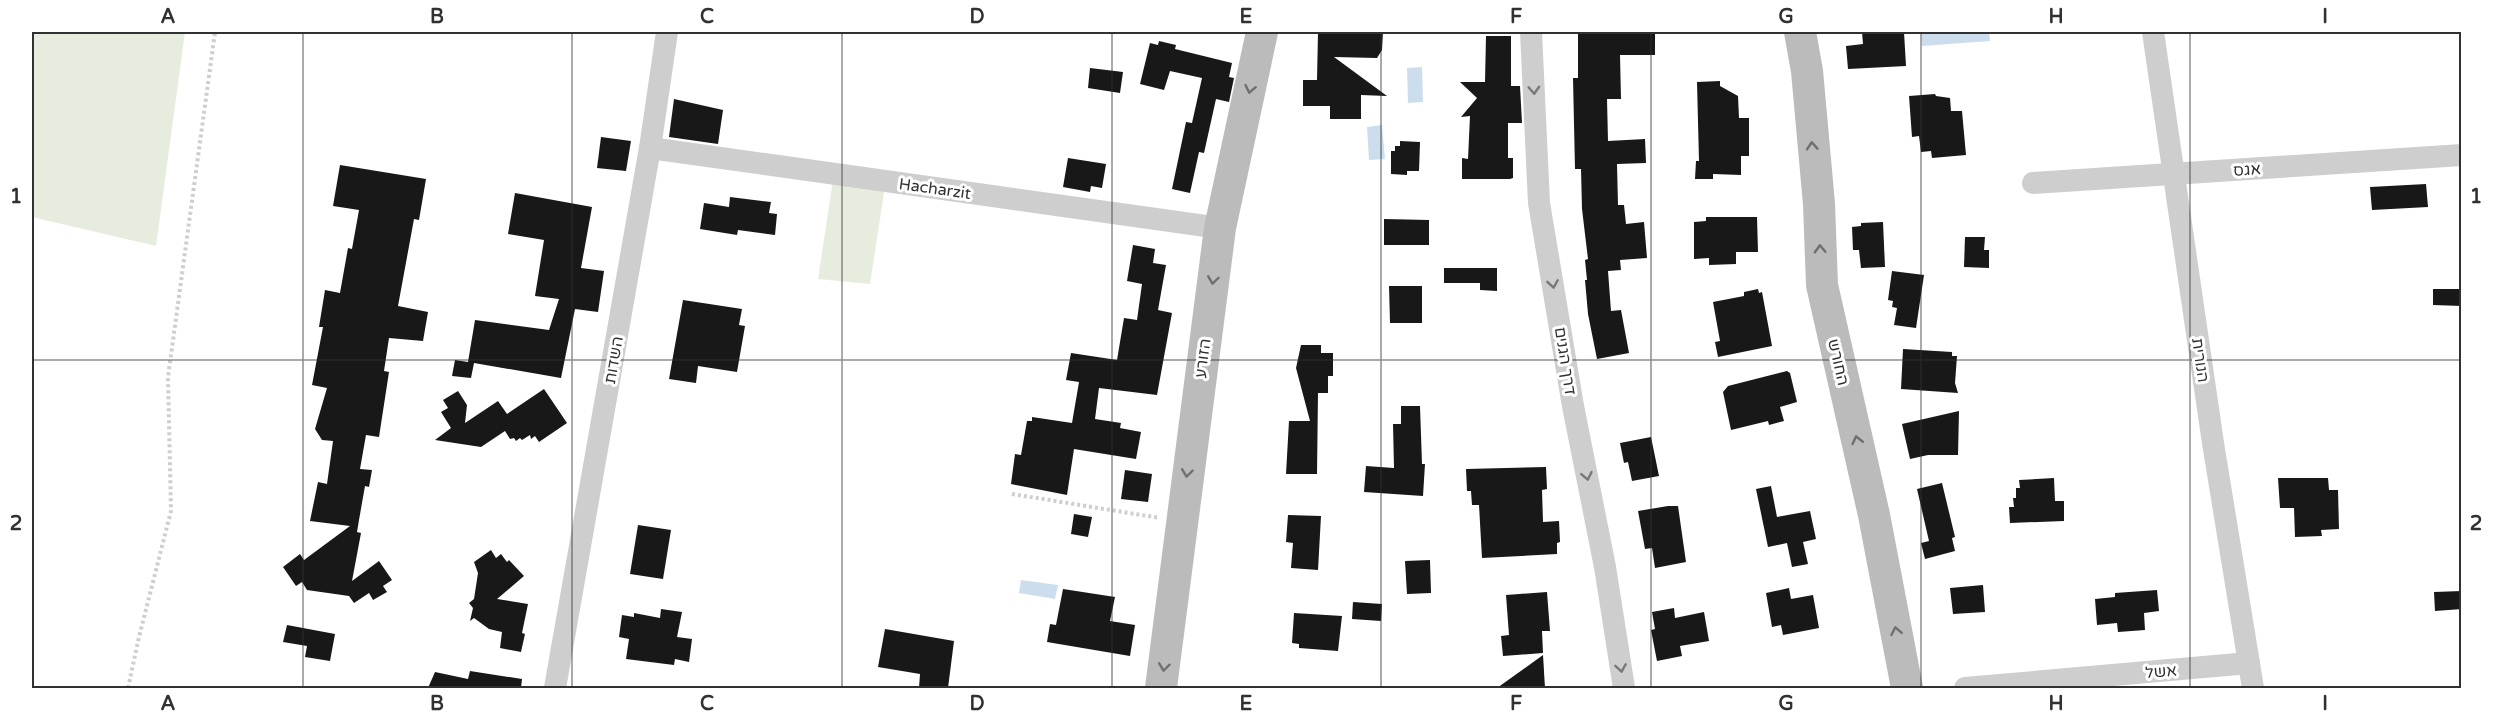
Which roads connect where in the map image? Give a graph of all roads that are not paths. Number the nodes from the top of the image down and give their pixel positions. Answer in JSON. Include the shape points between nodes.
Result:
{"nodes":[{"id":1,"x":667,"y":32,"type":"edge"},
{"id":2,"x":1262,"y":32,"type":"edge"},
{"id":3,"x":1531,"y":32,"type":"edge"},
{"id":4,"x":1800,"y":32,"type":"edge"},
{"id":5,"x":2152,"y":32,"type":"edge"},
{"id":6,"x":650,"y":148,"type":"junction"},
{"id":7,"x":2462,"y":155,"type":"edge"},
{"id":8,"x":2174,"y":173,"type":"junction"},
{"id":9,"x":2033,"y":183,"type":"dead end"},
{"id":10,"x":1220,"y":228,"type":"junction"},
{"id":11,"x":2249,"y":663,"type":"junction"},
{"id":12,"x":555,"y":688,"type":"edge"},
{"id":13,"x":1161,"y":688,"type":"edge"},
{"id":14,"x":1624,"y":688,"type":"edge"},
{"id":15,"x":1907,"y":688,"type":"edge"},
{"id":16,"x":1965,"y":688,"type":"edge"},
{"id":17,"x":2253,"y":688,"type":"edge"}],
"edges":[{"from":1,"to":6,"type":"street","name":"השדות"},
{"from":2,"to":10,"type":"street","name":"הזורע","one_way":true},
{"from":3,"to":14,"type":"street","name":"דרך הגנים","one_way":true,"via":[[1539,203]]},
{"from":15,"to":4,"type":"street","name":"החורש","one_way":true,"via":[[1874,515],[1822,285],[1819,204]]},
{"from":5,"to":8,"type":"street","name":"הנורית"},
{"from":6,"to":10,"type":"street","name":"Hacharzit"},
{"from":6,"to":12,"type":"street","name":"השדות"},
{"from":7,"to":8,"type":"street","name":"אגס"},
{"from":8,"to":9,"type":"street","name":"אגס"},
{"from":8,"to":11,"type":"street","name":"הנורית"},
{"from":10,"to":13,"type":"street","name":"הזורע","one_way":true},
{"from":11,"to":16,"type":"street","name":"אשל"},
{"from":11,"to":17,"type":"street","name":"הנורית"}]}
